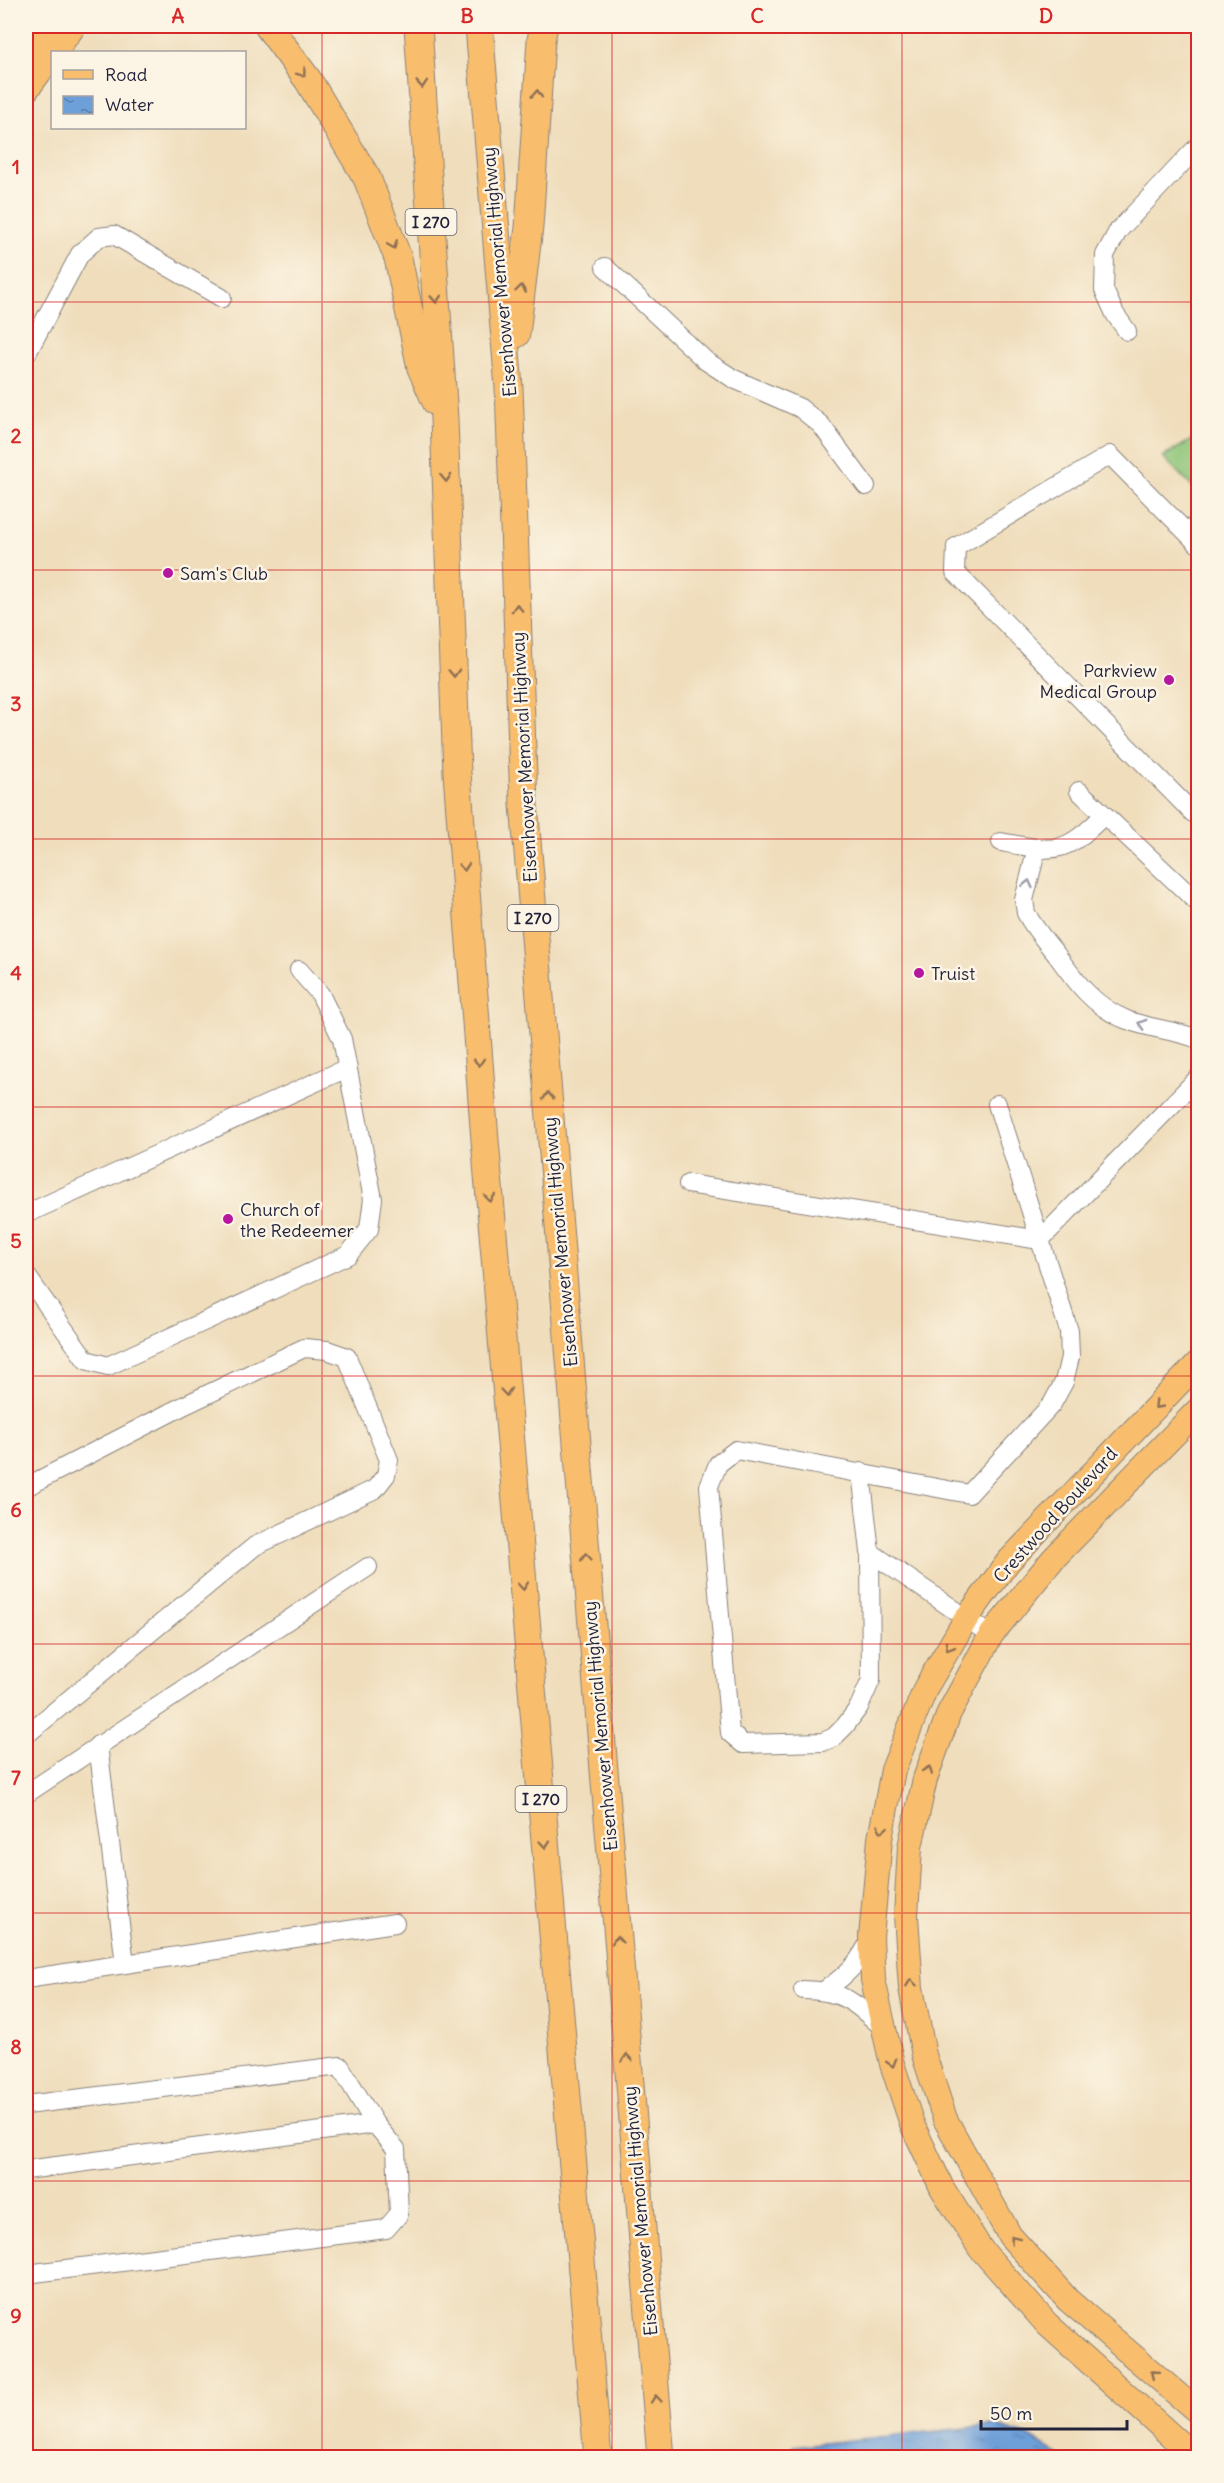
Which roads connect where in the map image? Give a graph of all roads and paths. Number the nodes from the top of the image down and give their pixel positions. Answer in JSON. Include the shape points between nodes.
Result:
{"nodes":[{"id":1,"x":41,"y":26,"type":"edge"},
{"id":2,"x":72,"y":26,"type":"edge"},
{"id":3,"x":268,"y":26,"type":"edge"},
{"id":4,"x":418,"y":26,"type":"edge"},
{"id":5,"x":478,"y":26,"type":"edge"},
{"id":6,"x":544,"y":26,"type":"edge"},
{"id":7,"x":53,"y":51,"type":"edge"},
{"id":8,"x":26,"y":52,"type":"edge"},
{"id":9,"x":51,"y":54,"type":"edge"},
{"id":10,"x":26,"y":88,"type":"edge"},
{"id":11,"x":1198,"y":146,"type":"edge"},
{"id":12,"x":605,"y":267,"type":"dead end"},
{"id":13,"x":222,"y":298,"type":"dead end"},
{"id":14,"x":1127,"y":331,"type":"dead end"},
{"id":15,"x":26,"y":355,"type":"edge"},
{"id":16,"x":509,"y":388,"type":"junction"},
{"id":17,"x":444,"y":419,"type":"junction"},
{"id":18,"x":866,"y":486,"type":"dead end"},
{"id":19,"x":1198,"y":544,"type":"edge"},
{"id":20,"x":1079,"y":791,"type":"dead end"},
{"id":21,"x":1198,"y":814,"type":"edge"},
{"id":22,"x":1104,"y":815,"type":"junction"},
{"id":23,"x":1001,"y":842,"type":"dead end"},
{"id":24,"x":1037,"y":849,"type":"junction"},
{"id":25,"x":1198,"y":903,"type":"edge"},
{"id":26,"x":299,"y":970,"type":"dead end"},
{"id":27,"x":1198,"y":1039,"type":"edge"},
{"id":28,"x":347,"y":1068,"type":"junction"},
{"id":29,"x":1198,"y":1078,"type":"edge"},
{"id":30,"x":997,"y":1104,"type":"dead end"},
{"id":31,"x":688,"y":1184,"type":"dead end"},
{"id":32,"x":26,"y":1214,"type":"edge"},
{"id":33,"x":1040,"y":1240,"type":"junction"},
{"id":34,"x":26,"y":1275,"type":"edge"},
{"id":35,"x":1198,"y":1363,"type":"edge"},
{"id":36,"x":1198,"y":1410,"type":"edge"},
{"id":37,"x":861,"y":1472,"type":"junction"},
{"id":38,"x":26,"y":1487,"type":"edge"},
{"id":39,"x":870,"y":1552,"type":"junction"},
{"id":40,"x":368,"y":1567,"type":"dead end"},
{"id":41,"x":966,"y":1619,"type":"junction"},
{"id":42,"x":992,"y":1635,"type":"junction"},
{"id":43,"x":26,"y":1735,"type":"edge"},
{"id":44,"x":98,"y":1745,"type":"junction"},
{"id":45,"x":26,"y":1794,"type":"edge"},
{"id":46,"x":395,"y":1923,"type":"dead end"},
{"id":47,"x":871,"y":1937,"type":"junction"},
{"id":48,"x":125,"y":1964,"type":"junction"},
{"id":49,"x":26,"y":1979,"type":"edge"},
{"id":50,"x":803,"y":1990,"type":"dead end"},
{"id":51,"x":825,"y":1990,"type":"junction"},
{"id":52,"x":882,"y":2027,"type":"junction"},
{"id":53,"x":26,"y":2105,"type":"edge"},
{"id":54,"x":375,"y":2124,"type":"junction"},
{"id":55,"x":26,"y":2170,"type":"edge"},
{"id":56,"x":26,"y":2274,"type":"edge"},
{"id":57,"x":1198,"y":2412,"type":"edge"},
{"id":58,"x":598,"y":2457,"type":"edge"},
{"id":59,"x":661,"y":2457,"type":"edge"},
{"id":60,"x":1196,"y":2457,"type":"edge"}],
"edges":[{"from":1,"to":8,"type":"main road"},
{"from":2,"to":7,"type":"highway"},
{"from":3,"to":17,"type":"highway","one_way":true,"via":[[308,80],[367,178],[398,258],[421,368]]},
{"from":4,"to":17,"type":"highway","number":"I 270","one_way":true},
{"from":5,"to":16,"type":"highway","name":"Eisenhower Memorial Highway","number":"I 270"},
{"from":16,"to":6,"type":"highway","one_way":true,"via":[[529,227]]},
{"from":9,"to":10,"type":"highway"},
{"from":11,"to":14,"type":"street","via":[[1118,231],[1105,255],[1104,290]]},
{"from":12,"to":18,"type":"street","via":[[706,361],[734,379],[800,408],[821,425]]},
{"from":13,"to":15,"type":"street","via":[[114,235],[99,237],[80,254]]},
{"from":59,"to":16,"type":"highway","name":"Eisenhower Memorial Highway","number":"I 270","one_way":true,"via":[[524,804]]},
{"from":17,"to":58,"type":"highway","number":"I 270","one_way":true,"via":[[458,773],[483,1116]]},
{"from":19,"to":21,"type":"street","via":[[1110,455],[956,547],[956,572]]},
{"from":20,"to":22,"type":"street"},
{"from":22,"to":24,"type":"street","via":[[1070,845]]},
{"from":22,"to":25,"type":"street"},
{"from":23,"to":24,"type":"street"},
{"from":27,"to":24,"type":"street","one_way":true,"via":[[1125,1019],[1105,1010],[1085,993],[1026,913],[1024,900]]},
{"from":26,"to":28,"type":"street","via":[[320,994],[342,1039]]},
{"from":28,"to":32,"type":"street"},
{"from":28,"to":34,"type":"street","via":[[373,1199],[369,1229],[348,1255],[108,1366],[86,1360]]},
{"from":29,"to":33,"type":"street"},
{"from":30,"to":33,"type":"street"},
{"from":31,"to":33,"type":"street"},
{"from":33,"to":37,"type":"street","via":[[1069,1331],[1070,1357],[1064,1382],[1052,1404],[969,1494]]},
{"from":35,"to":41,"type":"main road","name":"Crestwood Boulevard","one_way":true,"via":[[1008,1562]]},
{"from":36,"to":42,"type":"main road","name":"Crestwood Boulevard","via":[[1053,1559]]},
{"from":37,"to":39,"type":"street"},
{"from":37,"to":39,"type":"street","via":[[736,1450],[718,1464],[709,1486],[730,1732],[743,1744],[823,1742],[834,1737],[859,1707],[872,1680]]},
{"from":38,"to":43,"type":"street","via":[[304,1348],[346,1357],[389,1460],[386,1476],[375,1489],[255,1546]]},
{"from":39,"to":41,"type":"street"},
{"from":40,"to":44,"type":"street"},
{"from":41,"to":42,"type":"street"},
{"from":41,"to":47,"type":"main road","name":"Crestwood Boulevard","one_way":true,"via":[[926,1687],[893,1770],[880,1839]]},
{"from":57,"to":42,"type":"main road","name":"Crestwood Boulevard","one_way":true,"via":[[1068,2300],[1010,2236],[945,2120],[924,2055],[910,1988],[906,1916],[910,1847],[925,1779],[949,1713]]},
{"from":44,"to":45,"type":"street"},
{"from":44,"to":48,"type":"street"},
{"from":46,"to":48,"type":"street"},
{"from":47,"to":51,"type":"street","via":[[864,1955]]},
{"from":47,"to":52,"type":"main road","name":"Crestwood Boulevard","via":[[873,1980]]},
{"from":48,"to":49,"type":"street"},
{"from":50,"to":51,"type":"street"},
{"from":51,"to":52,"type":"street","via":[[847,1997]]},
{"from":52,"to":60,"type":"main road","name":"Crestwood Boulevard","one_way":true,"via":[[912,2124],[942,2188],[980,2248],[1047,2324]]},
{"from":53,"to":54,"type":"street","via":[[340,2066]]},
{"from":54,"to":55,"type":"street"},
{"from":54,"to":56,"type":"street","via":[[396,2149],[399,2214],[386,2229]]}]}
